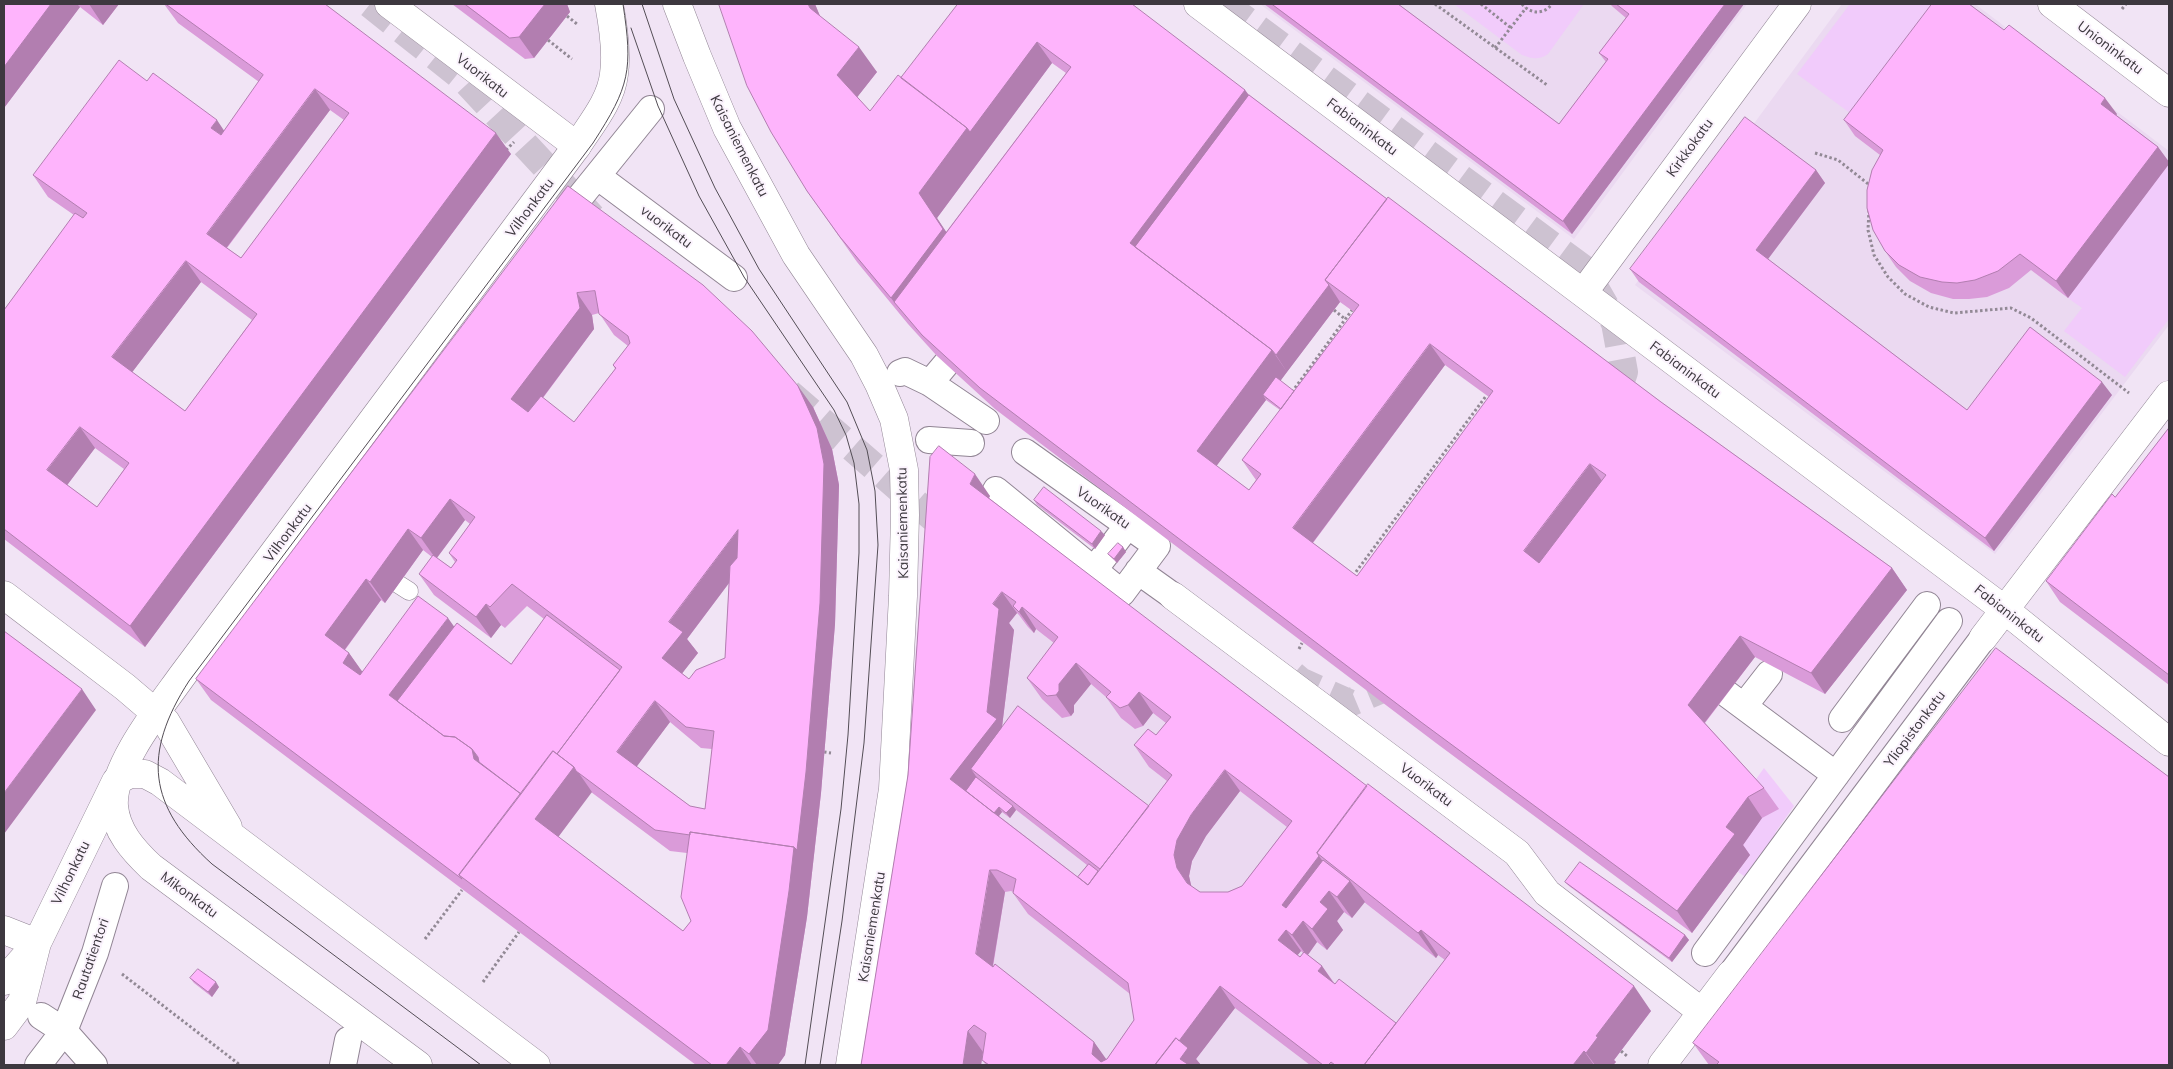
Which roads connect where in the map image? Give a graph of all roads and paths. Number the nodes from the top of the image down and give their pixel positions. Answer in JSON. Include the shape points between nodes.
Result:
{"nodes":[{"id":1,"x":389,"y":4,"type":"edge"},
{"id":2,"x":609,"y":4,"type":"edge"},
{"id":3,"x":678,"y":4,"type":"edge"},
{"id":4,"x":1198,"y":4,"type":"edge"},
{"id":5,"x":1435,"y":4,"type":"edge"},
{"id":6,"x":1481,"y":4,"type":"edge"},
{"id":7,"x":1522,"y":4,"type":"edge"},
{"id":8,"x":1552,"y":4,"type":"edge"},
{"id":9,"x":1797,"y":4,"type":"edge"},
{"id":10,"x":2052,"y":4,"type":"edge"},
{"id":11,"x":2126,"y":4,"type":"edge"},
{"id":12,"x":1526,"y":8,"type":"junction"},
{"id":13,"x":2122,"y":8,"type":"dead end"},
{"id":14,"x":566,"y":16,"type":"dead end"},
{"id":15,"x":577,"y":24,"type":"dead end"},
{"id":16,"x":1511,"y":28,"type":"junction"},
{"id":17,"x":548,"y":40,"type":"dead end"},
{"id":18,"x":1495,"y":48,"type":"junction"},
{"id":19,"x":572,"y":59,"type":"dead end"},
{"id":20,"x":1547,"y":85,"type":"dead end"},
{"id":21,"x":2169,"y":93,"type":"edge"},
{"id":22,"x":651,"y":109,"type":"dead end"},
{"id":23,"x":514,"y":142,"type":"dead end"},
{"id":24,"x":577,"y":146,"type":"junction"},
{"id":25,"x":506,"y":150,"type":"dead end"},
{"id":26,"x":1815,"y":153,"type":"dead end"},
{"id":27,"x":597,"y":176,"type":"junction"},
{"id":28,"x":1871,"y":196,"type":"edge"},
{"id":29,"x":576,"y":202,"type":"edge"},
{"id":30,"x":1869,"y":204,"type":"edge"},
{"id":31,"x":734,"y":278,"type":"dead end"},
{"id":32,"x":1583,"y":293,"type":"junction"},
{"id":33,"x":1334,"y":310,"type":"edge"},
{"id":34,"x":1352,"y":310,"type":"edge"},
{"id":35,"x":1346,"y":319,"type":"junction"},
{"id":36,"x":900,"y":373,"type":"dead end"},
{"id":37,"x":1292,"y":392,"type":"edge"},
{"id":38,"x":1486,"y":396,"type":"edge"},
{"id":39,"x":2162,"y":404,"type":"edge"},
{"id":40,"x":986,"y":421,"type":"edge"},
{"id":41,"x":929,"y":440,"type":"dead end"},
{"id":42,"x":1025,"y":452,"type":"edge"},
{"id":43,"x":959,"y":456,"type":"dead end"},
{"id":44,"x":996,"y":490,"type":"dead end"},
{"id":45,"x":1392,"y":522,"type":"junction"},
{"id":46,"x":1128,"y":526,"type":"junction"},
{"id":47,"x":1400,"y":527,"type":"edge"},
{"id":48,"x":1094,"y":570,"type":"junction"},
{"id":49,"x":1138,"y":571,"type":"junction"},
{"id":50,"x":1349,"y":580,"type":"edge"},
{"id":51,"x":4,"y":595,"type":"edge"},
{"id":52,"x":1173,"y":596,"type":"joint"},
{"id":53,"x":1927,"y":605,"type":"dead end"},
{"id":54,"x":2005,"y":610,"type":"junction"},
{"id":55,"x":1949,"y":621,"type":"dead end"},
{"id":56,"x":1983,"y":638,"type":"joint"},
{"id":57,"x":1769,"y":674,"type":"edge"},
{"id":58,"x":157,"y":712,"type":"junction"},
{"id":59,"x":1828,"y":738,"type":"junction"},
{"id":60,"x":2169,"y":742,"type":"edge"},
{"id":61,"x":824,"y":752,"type":"dead end"},
{"id":62,"x":831,"y":753,"type":"dead end"},
{"id":63,"x":1836,"y":774,"type":"junction"},
{"id":64,"x":116,"y":781,"type":"junction"},
{"id":65,"x":234,"y":837,"type":"junction"},
{"id":66,"x":115,"y":886,"type":"dead end"},
{"id":67,"x":462,"y":890,"type":"edge"},
{"id":68,"x":4,"y":930,"type":"edge"},
{"id":69,"x":519,"y":932,"type":"edge"},
{"id":70,"x":426,"y":939,"type":"dead end"},
{"id":71,"x":37,"y":943,"type":"junction"},
{"id":72,"x":95,"y":953,"type":"junction"},
{"id":73,"x":1705,"y":953,"type":"dead end"},
{"id":74,"x":1731,"y":974,"type":"joint"},
{"id":75,"x":4,"y":981,"type":"edge"},
{"id":76,"x":483,"y":982,"type":"dead end"},
{"id":77,"x":1702,"y":1012,"type":"junction"},
{"id":78,"x":41,"y":1016,"type":"dead end"},
{"id":79,"x":4,"y":1026,"type":"edge"},
{"id":80,"x":64,"y":1030,"type":"junction"},
{"id":81,"x":1620,"y":1051,"type":"edge"},
{"id":82,"x":1627,"y":1056,"type":"dead end"},
{"id":83,"x":38,"y":1065,"type":"edge"},
{"id":84,"x":94,"y":1065,"type":"edge"},
{"id":85,"x":240,"y":1065,"type":"edge"},
{"id":86,"x":418,"y":1065,"type":"edge"},
{"id":87,"x":536,"y":1065,"type":"edge"},
{"id":88,"x":850,"y":1065,"type":"edge"},
{"id":89,"x":1662,"y":1065,"type":"edge"}],
"edges":[{"from":1,"to":24,"type":"street","name":"Vuorikatu"},
{"from":2,"to":24,"type":"street","via":[[614,74],[604,106]]},
{"from":3,"to":88,"type":"street","name":"Kaisaniemenkatu","via":[[727,128],[796,255],[864,355],[879,384],[894,419],[904,470],[903,596],[893,789]]},
{"from":4,"to":32,"type":"street","name":"Fabianinkatu"},
{"from":5,"to":18,"type":"path"},
{"from":6,"to":16,"type":"path"},
{"from":7,"to":12,"type":"path"},
{"from":8,"to":12,"type":"path","via":[[1543,12]]},
{"from":9,"to":32,"type":"street","name":"Kirkkokatu"},
{"from":10,"to":21,"type":"street","name":"Unioninkatu"},
{"from":11,"to":13,"type":"path"},
{"from":12,"to":16,"type":"path"},
{"from":14,"to":15,"type":"path"},
{"from":16,"to":18,"type":"path"},
{"from":17,"to":19,"type":"path"},
{"from":18,"to":20,"type":"path"},
{"from":22,"to":27,"type":"street","via":[[629,126]]},
{"from":23,"to":25,"type":"path"},
{"from":24,"to":58,"type":"street","name":"Vilhonkatu"},
{"from":26,"to":28,"type":"path","via":[[1838,160],[1872,187]]},
{"from":27,"to":29,"type":"street"},
{"from":27,"to":31,"type":"street","name":"vuorikatu","via":[[672,247]]},
{"from":30,"to":39,"type":"path","via":[[1868,230],[1874,256],[1905,294],[1929,307],[1954,313],[2011,308]]},
{"from":32,"to":54,"type":"street","name":"Fabianinkatu"},
{"from":33,"to":35,"type":"path"},
{"from":34,"to":35,"type":"path"},
{"from":35,"to":37,"type":"path"},
{"from":36,"to":40,"type":"street","via":[[938,374],[961,393]]},
{"from":38,"to":45,"type":"path"},
{"from":39,"to":54,"type":"street","name":"Yliopistonkatu"},
{"from":41,"to":43,"type":"street"},
{"from":42,"to":46,"type":"street","name":"Vuorikatu"},
{"from":44,"to":48,"type":"street","name":"Vuorikatu"},
{"from":45,"to":47,"type":"path"},
{"from":45,"to":50,"type":"path"},
{"from":46,"to":48,"type":"street"},
{"from":46,"to":49,"type":"street","name":"Vuorikatu","via":[[1156,546]]},
{"from":48,"to":49,"type":"street","name":"Vuorikatu","via":[[1122,593]]},
{"from":49,"to":52,"type":"street","name":"Vuorikatu"},
{"from":51,"to":58,"type":"street"},
{"from":52,"to":77,"type":"street","name":"Vuorikatu","via":[[1517,853],[1547,893]]},
{"from":53,"to":59,"type":"street"},
{"from":54,"to":56,"type":"street","name":"Yliopistonkatu"},
{"from":54,"to":60,"type":"street","name":"Fabianinkatu"},
{"from":55,"to":63,"type":"street"},
{"from":56,"to":74,"type":"street","name":"Yliopistonkatu"},
{"from":57,"to":59,"type":"street","via":[[1736,700]]},
{"from":58,"to":64,"type":"street","name":"Vilhonkatu"},
{"from":58,"to":65,"type":"street","via":[[175,736]]},
{"from":59,"to":63,"type":"street"},
{"from":61,"to":62,"type":"path"},
{"from":63,"to":73,"type":"street"},
{"from":64,"to":65,"type":"street","via":[[130,774],[145,774]]},
{"from":64,"to":71,"type":"street","name":"Vilhonkatu"},
{"from":64,"to":86,"type":"street","name":"Mikonkatu","via":[[114,806],[119,825],[127,841],[151,867]]},
{"from":65,"to":87,"type":"street"},
{"from":66,"to":72,"type":"street","name":"Rautatientori"},
{"from":67,"to":70,"type":"path"},
{"from":68,"to":71,"type":"street"},
{"from":69,"to":76,"type":"path"},
{"from":71,"to":75,"type":"street","name":"Vilhonkatu"},
{"from":71,"to":79,"type":"street","name":"Vilhonkatu","via":[[22,1002]]},
{"from":72,"to":80,"type":"street","name":"Rautatientori"},
{"from":72,"to":85,"type":"path"},
{"from":74,"to":77,"type":"street","name":"Yliopistonkatu"},
{"from":77,"to":89,"type":"street","name":"Yliopistonkatu"},
{"from":78,"to":80,"type":"street"},
{"from":80,"to":83,"type":"street","name":"Rautatientori"},
{"from":80,"to":84,"type":"street"},
{"from":81,"to":82,"type":"path"}]}
